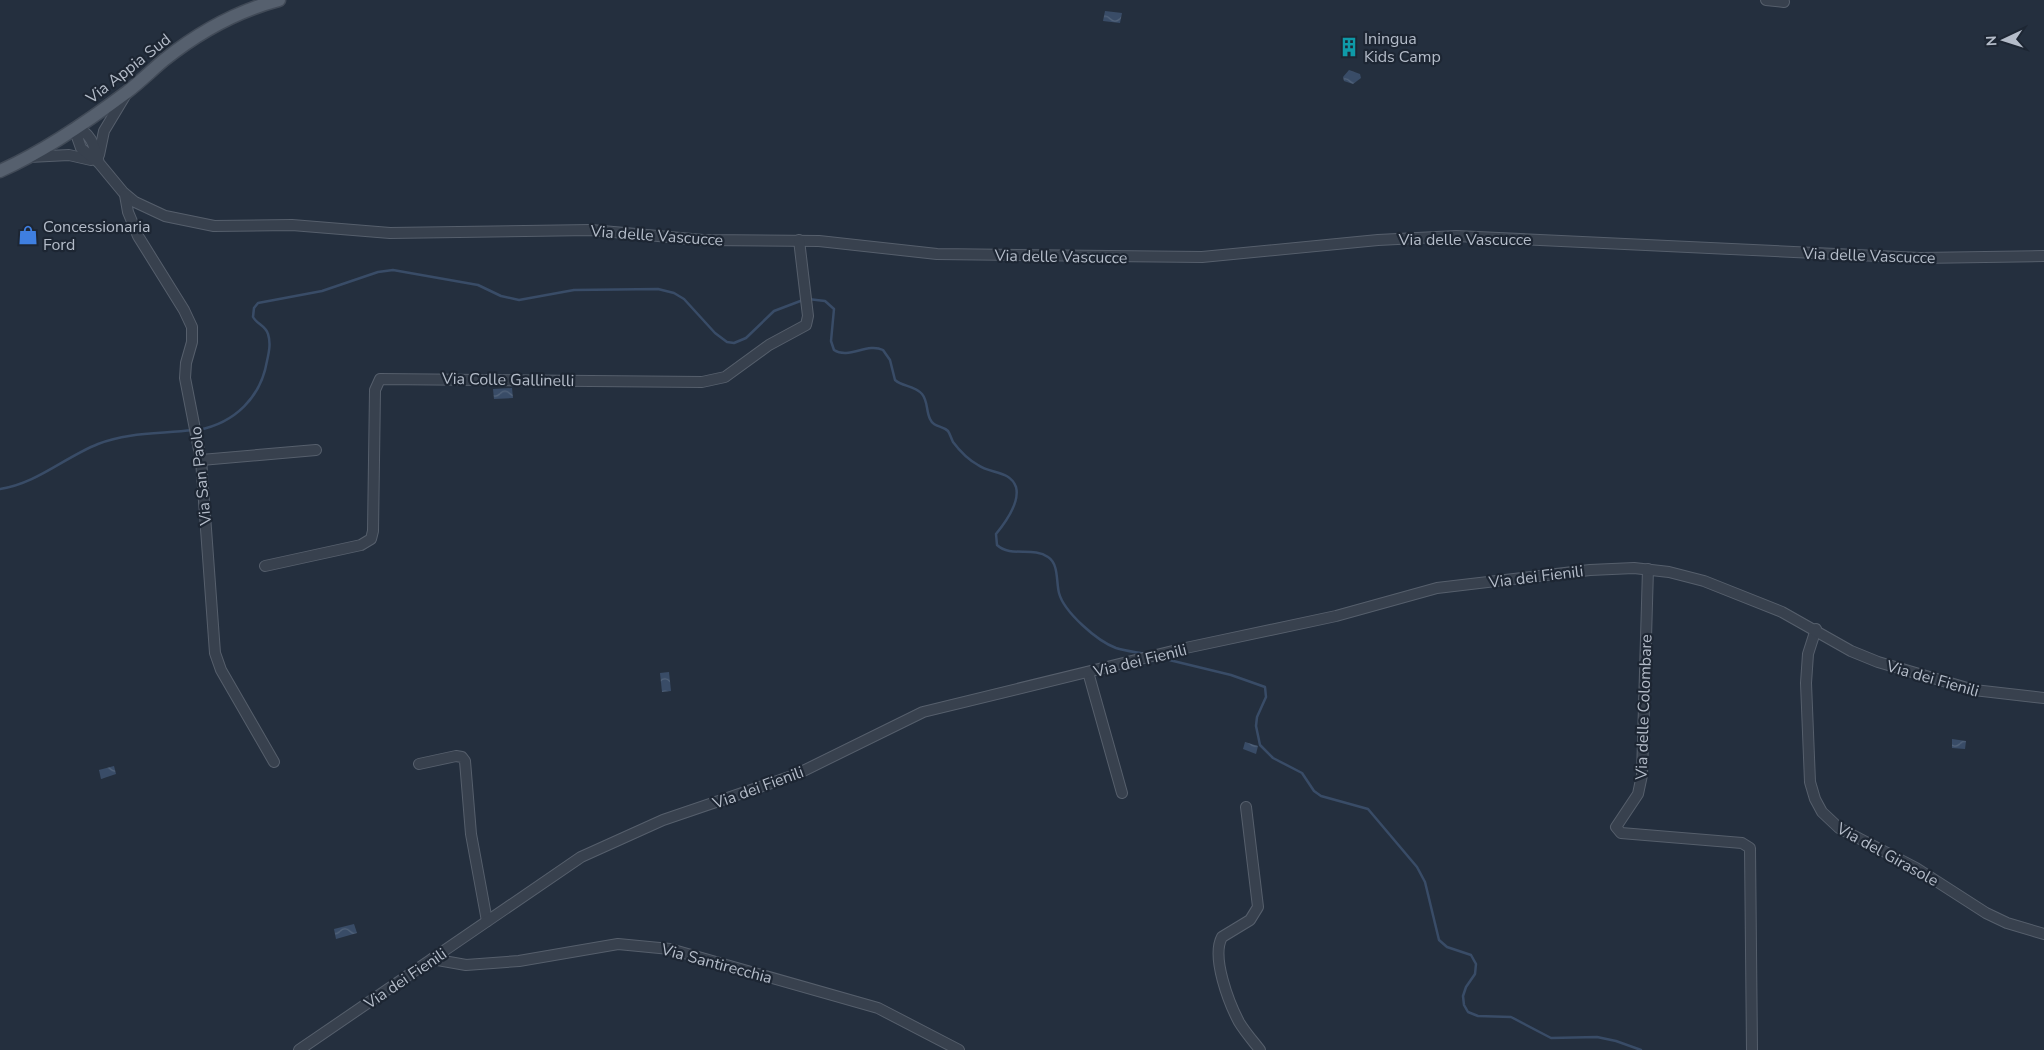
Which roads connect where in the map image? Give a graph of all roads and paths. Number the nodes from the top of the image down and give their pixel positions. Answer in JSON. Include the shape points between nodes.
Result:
{"nodes":[{"id":1,"x":279,"y":0,"type":"edge"},
{"id":2,"x":1766,"y":0,"type":"edge"},
{"id":3,"x":1784,"y":2,"type":"dead end"},
{"id":4,"x":128,"y":91,"type":"junction"},
{"id":5,"x":74,"y":128,"type":"junction"},
{"id":6,"x":28,"y":158,"type":"junction"},
{"id":7,"x":99,"y":163,"type":"junction"},
{"id":8,"x":0,"y":171,"type":"edge"},
{"id":9,"x":125,"y":195,"type":"junction"},
{"id":10,"x":799,"y":240,"type":"junction"},
{"id":11,"x":2044,"y":256,"type":"edge"},
{"id":12,"x":316,"y":450,"type":"dead end"},
{"id":13,"x":201,"y":460,"type":"junction"},
{"id":14,"x":265,"y":566,"type":"dead end"},
{"id":15,"x":1648,"y":569,"type":"junction"},
{"id":16,"x":1816,"y":629,"type":"junction"},
{"id":17,"x":1088,"y":672,"type":"junction"},
{"id":18,"x":2044,"y":698,"type":"edge"},
{"id":19,"x":274,"y":762,"type":"dead end"},
{"id":20,"x":419,"y":764,"type":"dead end"},
{"id":21,"x":1122,"y":793,"type":"dead end"},
{"id":22,"x":1246,"y":807,"type":"dead end"},
{"id":23,"x":487,"y":920,"type":"junction"},
{"id":24,"x":2044,"y":934,"type":"edge"},
{"id":25,"x":432,"y":959,"type":"junction"},
{"id":26,"x":299,"y":1050,"type":"edge"},
{"id":27,"x":959,"y":1050,"type":"edge"},
{"id":28,"x":1260,"y":1050,"type":"edge"},
{"id":29,"x":1752,"y":1050,"type":"edge"}],
"edges":[{"from":1,"to":4,"type":"main road","name":"Via Appia Sud","via":[[237,14],[212,28],[164,60]]},
{"from":2,"to":3,"type":"street"},
{"from":4,"to":5,"type":"main road","name":"Via Appia Sud"},
{"from":4,"to":7,"type":"street","via":[[104,131]]},
{"from":5,"to":6,"type":"main road","name":"Via Appia Sud"},
{"from":5,"to":7,"type":"street","name":"Via delle Vascucce","via":[[80,145]]},
{"from":6,"to":7,"type":"street","via":[[74,155]]},
{"from":6,"to":8,"type":"main road","name":"Via Appia Sud"},
{"from":7,"to":9,"type":"street","name":"Via delle Vascucce"},
{"from":9,"to":10,"type":"street","name":"Via delle Vascucce","via":[[153,212],[214,226],[297,225],[390,233],[591,230],[703,240]]},
{"from":9,"to":13,"type":"street","name":"Via San Paolo","via":[[129,216],[138,236],[192,327],[185,374]]},
{"from":10,"to":11,"type":"street","name":"Via delle Vascucce","via":[[937,254],[1185,258],[1447,236],[1904,257]]},
{"from":10,"to":14,"type":"street","name":"Via Colle Gallinelli","via":[[808,323],[725,377],[709,381],[380,379],[375,390],[371,539],[361,545]]},
{"from":12,"to":13,"type":"street"},
{"from":13,"to":19,"type":"street","name":"Via San Paolo","via":[[216,656]]},
{"from":15,"to":16,"type":"street","name":"Via dei Fienili","via":[[1713,584]]},
{"from":15,"to":17,"type":"street","name":"Via dei Fienili","via":[[1590,570],[1445,587],[1341,615]]},
{"from":15,"to":29,"type":"street","name":"Via delle Colombare","via":[[1642,771],[1638,794],[1616,827],[1621,833],[1747,844],[1750,848]]},
{"from":16,"to":18,"type":"street","name":"Via dei Fienili","via":[[1861,656],[1913,673],[1974,690]]},
{"from":16,"to":24,"type":"street","name":"Via del Girasole","via":[[1808,654],[1806,693],[1810,782],[1822,812],[1839,828],[1916,868],[1986,913]]},
{"from":17,"to":21,"type":"street"},
{"from":17,"to":23,"type":"street","name":"Via dei Fienili","via":[[924,712],[795,775],[663,820],[594,850]]},
{"from":20,"to":23,"type":"street","via":[[456,756],[464,761],[472,842]]},
{"from":22,"to":28,"type":"street","via":[[1258,907],[1250,920],[1222,937],[1217,952],[1233,1010]]},
{"from":23,"to":25,"type":"street","name":"Via dei Fienili"},
{"from":25,"to":26,"type":"street","name":"Via dei Fienili"},
{"from":25,"to":27,"type":"street","name":"Via Santirecchia","via":[[462,965],[622,944],[670,949],[878,1008]]}]}
